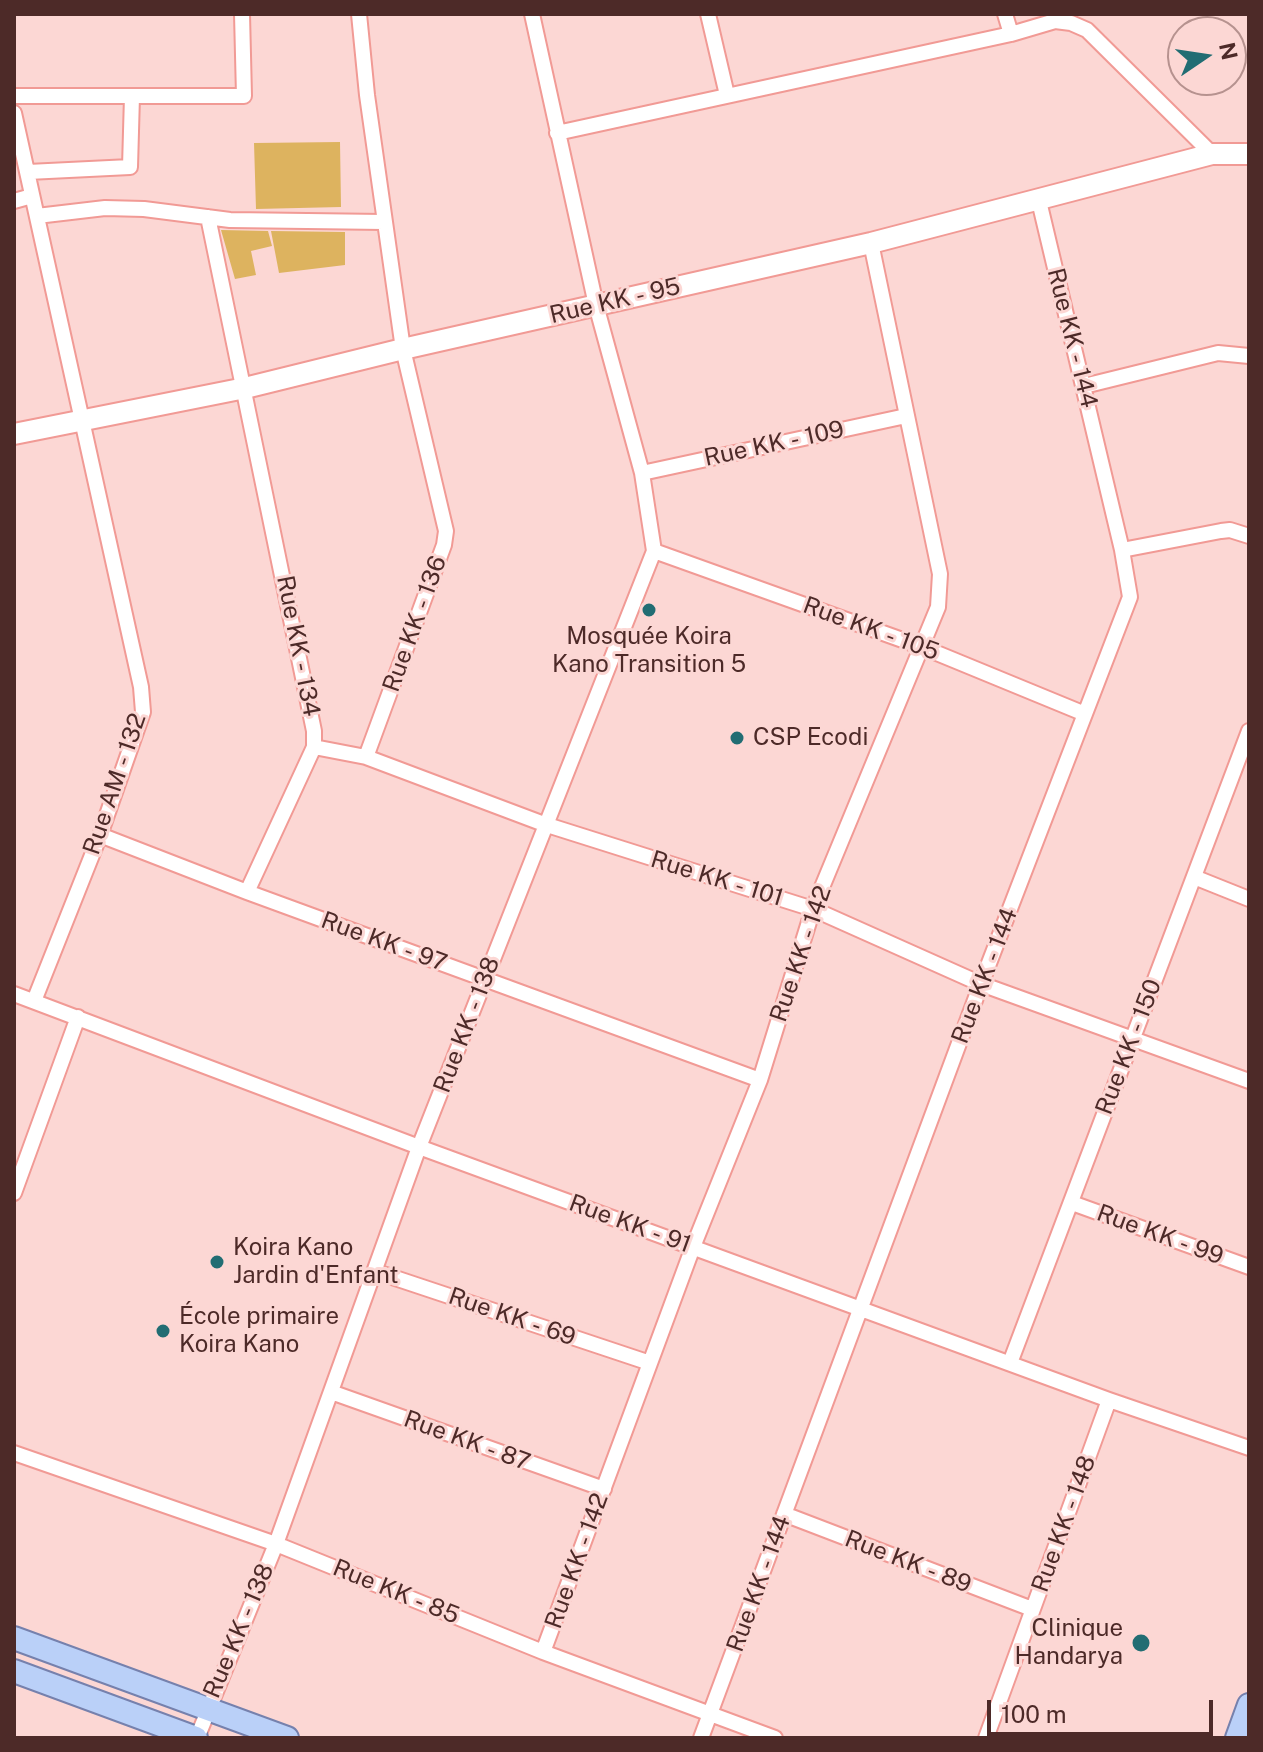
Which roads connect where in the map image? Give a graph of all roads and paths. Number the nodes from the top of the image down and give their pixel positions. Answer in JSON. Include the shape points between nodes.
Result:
{"nodes":[{"id":1,"x":242,"y":14,"type":"edge"},
{"id":2,"x":359,"y":14,"type":"edge"},
{"id":3,"x":532,"y":14,"type":"edge"},
{"id":4,"x":708,"y":14,"type":"edge"},
{"id":5,"x":1005,"y":14,"type":"edge"},
{"id":6,"x":1011,"y":34,"type":"junction"},
{"id":7,"x":727,"y":95,"type":"junction"},
{"id":8,"x":14,"y":96,"type":"edge"},
{"id":9,"x":132,"y":96,"type":"junction"},
{"id":10,"x":14,"y":113,"type":"edge"},
{"id":11,"x":557,"y":133,"type":"junction"},
{"id":12,"x":1212,"y":154,"type":"junction"},
{"id":13,"x":1249,"y":154,"type":"edge"},
{"id":14,"x":28,"y":172,"type":"junction"},
{"id":15,"x":32,"y":196,"type":"junction"},
{"id":16,"x":14,"y":201,"type":"edge"},
{"id":17,"x":1039,"y":201,"type":"junction"},
{"id":18,"x":37,"y":216,"type":"junction"},
{"id":19,"x":208,"y":217,"type":"junction"},
{"id":20,"x":384,"y":222,"type":"junction"},
{"id":21,"x":871,"y":243,"type":"junction"},
{"id":22,"x":596,"y":305,"type":"junction"},
{"id":23,"x":403,"y":349,"type":"junction"},
{"id":24,"x":1249,"y":356,"type":"edge"},
{"id":25,"x":1084,"y":386,"type":"junction"},
{"id":26,"x":245,"y":388,"type":"junction"},
{"id":27,"x":906,"y":416,"type":"junction"},
{"id":28,"x":83,"y":419,"type":"junction"},
{"id":29,"x":14,"y":434,"type":"edge"},
{"id":30,"x":642,"y":473,"type":"junction"},
{"id":31,"x":1249,"y":536,"type":"edge"},
{"id":32,"x":1122,"y":550,"type":"junction"},
{"id":33,"x":654,"y":551,"type":"junction"},
{"id":34,"x":922,"y":647,"type":"junction"},
{"id":35,"x":1085,"y":714,"type":"junction"},
{"id":36,"x":1249,"y":731,"type":"edge"},
{"id":37,"x":314,"y":747,"type":"junction"},
{"id":38,"x":366,"y":757,"type":"junction"},
{"id":39,"x":544,"y":824,"type":"junction"},
{"id":40,"x":100,"y":835,"type":"junction"},
{"id":41,"x":1194,"y":877,"type":"junction"},
{"id":42,"x":247,"y":892,"type":"junction"},
{"id":43,"x":1249,"y":899,"type":"edge"},
{"id":44,"x":813,"y":909,"type":"junction"},
{"id":45,"x":484,"y":979,"type":"junction"},
{"id":46,"x":981,"y":984,"type":"junction"},
{"id":47,"x":14,"y":994,"type":"edge"},
{"id":48,"x":34,"y":1001,"type":"junction"},
{"id":49,"x":78,"y":1017,"type":"junction"},
{"id":50,"x":1133,"y":1037,"type":"junction"},
{"id":51,"x":760,"y":1080,"type":"junction"},
{"id":52,"x":1249,"y":1081,"type":"edge"},
{"id":53,"x":419,"y":1147,"type":"junction"},
{"id":54,"x":14,"y":1193,"type":"edge"},
{"id":55,"x":1072,"y":1203,"type":"junction"},
{"id":56,"x":693,"y":1247,"type":"junction"},
{"id":57,"x":1249,"y":1267,"type":"edge"},
{"id":58,"x":374,"y":1271,"type":"junction"},
{"id":59,"x":861,"y":1309,"type":"junction"},
{"id":60,"x":650,"y":1363,"type":"junction"},
{"id":61,"x":1010,"y":1363,"type":"junction"},
{"id":62,"x":331,"y":1392,"type":"junction"},
{"id":63,"x":1109,"y":1400,"type":"junction"},
{"id":64,"x":1249,"y":1448,"type":"edge"},
{"id":65,"x":14,"y":1453,"type":"edge"},
{"id":66,"x":604,"y":1489,"type":"junction"},
{"id":67,"x":784,"y":1514,"type":"junction"},
{"id":68,"x":276,"y":1544,"type":"junction"},
{"id":69,"x":1032,"y":1609,"type":"junction"},
{"id":70,"x":14,"y":1638,"type":"edge"},
{"id":71,"x":543,"y":1652,"type":"junction"},
{"id":72,"x":14,"y":1671,"type":"edge"},
{"id":73,"x":1249,"y":1705,"type":"edge"},
{"id":74,"x":207,"y":1708,"type":"junction"},
{"id":75,"x":710,"y":1715,"type":"junction"},
{"id":76,"x":197,"y":1738,"type":"edge"},
{"id":77,"x":287,"y":1738,"type":"edge"},
{"id":78,"x":701,"y":1738,"type":"edge"},
{"id":79,"x":775,"y":1738,"type":"edge"},
{"id":80,"x":986,"y":1738,"type":"edge"},
{"id":81,"x":1237,"y":1738,"type":"edge"}],
"edges":[{"from":1,"to":9,"type":"street","via":[[244,96]]},
{"from":2,"to":20,"type":"street","name":"Rue KK - 136"},
{"from":3,"to":11,"type":"street"},
{"from":4,"to":7,"type":"street"},
{"from":5,"to":6,"type":"street"},
{"from":6,"to":7,"type":"street"},
{"from":6,"to":12,"type":"street","via":[[1055,21],[1087,30]]},
{"from":7,"to":11,"type":"street"},
{"from":8,"to":9,"type":"street"},
{"from":9,"to":14,"type":"street","via":[[130,167]]},
{"from":10,"to":14,"type":"street","name":"Rue AM - 132"},
{"from":11,"to":22,"type":"street"},
{"from":12,"to":13,"type":"street","name":"Rue KK - 95"},
{"from":12,"to":17,"type":"street","name":"Rue KK - 95"},
{"from":14,"to":15,"type":"street","name":"Rue AM - 132"},
{"from":15,"to":16,"type":"street"},
{"from":15,"to":18,"type":"street","name":"Rue AM - 132"},
{"from":17,"to":21,"type":"street","name":"Rue KK - 95"},
{"from":17,"to":25,"type":"street","name":"Rue KK - 144"},
{"from":18,"to":19,"type":"street","via":[[105,208]]},
{"from":18,"to":28,"type":"street","name":"Rue AM - 132"},
{"from":19,"to":20,"type":"street"},
{"from":19,"to":26,"type":"street","name":"Rue KK - 134"},
{"from":20,"to":23,"type":"street","name":"Rue KK - 136"},
{"from":21,"to":22,"type":"street","name":"Rue KK - 95"},
{"from":21,"to":27,"type":"street","name":"Rue KK - 142"},
{"from":22,"to":23,"type":"street","name":"Rue KK - 95"},
{"from":22,"to":30,"type":"street"},
{"from":23,"to":26,"type":"street","name":"Rue KK - 95"},
{"from":23,"to":38,"type":"street","name":"Rue KK - 136","via":[[446,531]]},
{"from":24,"to":25,"type":"street","via":[[1218,353]]},
{"from":25,"to":32,"type":"street","name":"Rue KK - 144"},
{"from":26,"to":28,"type":"street","name":"Rue KK - 95"},
{"from":26,"to":37,"type":"street","name":"Rue KK - 134","via":[[313,716]]},
{"from":27,"to":30,"type":"street","name":"Rue KK - 109"},
{"from":27,"to":34,"type":"street","name":"Rue KK - 142","via":[[940,574],[938,607]]},
{"from":28,"to":29,"type":"street","name":"Rue KK - 95"},
{"from":28,"to":40,"type":"street","name":"Rue AM - 132","via":[[143,712]]},
{"from":30,"to":33,"type":"street"},
{"from":31,"to":32,"type":"street","via":[[1230,530]]},
{"from":32,"to":35,"type":"street","name":"Rue KK - 144","via":[[1130,597]]},
{"from":33,"to":34,"type":"street","name":"Rue KK - 105"},
{"from":33,"to":39,"type":"street","name":"Rue KK - 138"},
{"from":34,"to":35,"type":"street","name":"Rue KK - 105"},
{"from":34,"to":44,"type":"street","name":"Rue KK - 142"},
{"from":35,"to":46,"type":"street","name":"Rue KK - 144"},
{"from":36,"to":41,"type":"street","name":"Rue KK - 150"},
{"from":37,"to":38,"type":"street","name":"Rue KK - 101"},
{"from":37,"to":42,"type":"street","name":"Rue KK - 134"},
{"from":38,"to":39,"type":"street","name":"Rue KK - 101"},
{"from":39,"to":44,"type":"street","name":"Rue KK - 101"},
{"from":39,"to":45,"type":"street","name":"Rue KK - 138"},
{"from":40,"to":42,"type":"street","name":"Rue KK - 97"},
{"from":40,"to":48,"type":"street","name":"Rue AM - 132"},
{"from":41,"to":43,"type":"street"},
{"from":41,"to":50,"type":"street","name":"Rue KK - 150"},
{"from":42,"to":45,"type":"street","name":"Rue KK - 97"},
{"from":44,"to":46,"type":"street","name":"Rue KK - 101"},
{"from":44,"to":51,"type":"street","name":"Rue KK - 142"},
{"from":45,"to":51,"type":"street","name":"Rue KK - 97"},
{"from":45,"to":53,"type":"street","name":"Rue KK - 138"},
{"from":46,"to":50,"type":"street","name":"Rue KK - 101"},
{"from":46,"to":59,"type":"street","name":"Rue KK - 144"},
{"from":47,"to":48,"type":"street","name":"Rue KK - 91"},
{"from":48,"to":49,"type":"street","name":"Rue KK - 91"},
{"from":49,"to":53,"type":"street","name":"Rue KK - 91"},
{"from":49,"to":54,"type":"street"},
{"from":50,"to":52,"type":"street","name":"Rue KK - 101"},
{"from":50,"to":55,"type":"street","name":"Rue KK - 150"},
{"from":51,"to":56,"type":"street","name":"Rue KK - 142"},
{"from":53,"to":56,"type":"street","name":"Rue KK - 91"},
{"from":53,"to":58,"type":"street","name":"Rue KK - 138"},
{"from":55,"to":57,"type":"street","name":"Rue KK - 99"},
{"from":55,"to":61,"type":"street","name":"Rue KK - 150"},
{"from":56,"to":59,"type":"street","name":"Rue KK - 91"},
{"from":56,"to":60,"type":"street","name":"Rue KK - 142"},
{"from":58,"to":60,"type":"street","name":"Rue KK - 69"},
{"from":58,"to":62,"type":"street","name":"Rue KK - 138"},
{"from":59,"to":61,"type":"street","name":"Rue KK - 91"},
{"from":59,"to":67,"type":"street","name":"Rue KK - 144"},
{"from":60,"to":66,"type":"street","name":"Rue KK - 142"},
{"from":61,"to":63,"type":"street","name":"Rue KK - 91"},
{"from":62,"to":66,"type":"street","name":"Rue KK - 87"},
{"from":62,"to":68,"type":"street","name":"Rue KK - 138"},
{"from":63,"to":64,"type":"street","name":"Rue KK - 91"},
{"from":63,"to":69,"type":"street","name":"Rue KK - 148"},
{"from":65,"to":68,"type":"street","name":"Rue KK - 85"},
{"from":66,"to":71,"type":"street","name":"Rue KK - 142"},
{"from":67,"to":69,"type":"street","name":"Rue KK - 89"},
{"from":67,"to":75,"type":"street","name":"Rue KK - 144"},
{"from":68,"to":71,"type":"street","name":"Rue KK - 85"},
{"from":68,"to":74,"type":"street","name":"Rue KK - 138"},
{"from":69,"to":80,"type":"street","name":"Rue KK - 148"},
{"from":70,"to":74,"type":"main road"},
{"from":71,"to":75,"type":"street","name":"Rue KK - 85"},
{"from":72,"to":76,"type":"main road"},
{"from":73,"to":81,"type":"main road"},
{"from":74,"to":76,"type":"street","name":"Rue KK - 138"},
{"from":74,"to":77,"type":"main road"},
{"from":75,"to":78,"type":"street","name":"Rue KK - 144"},
{"from":75,"to":79,"type":"street","name":"Rue KK - 85"}]}
